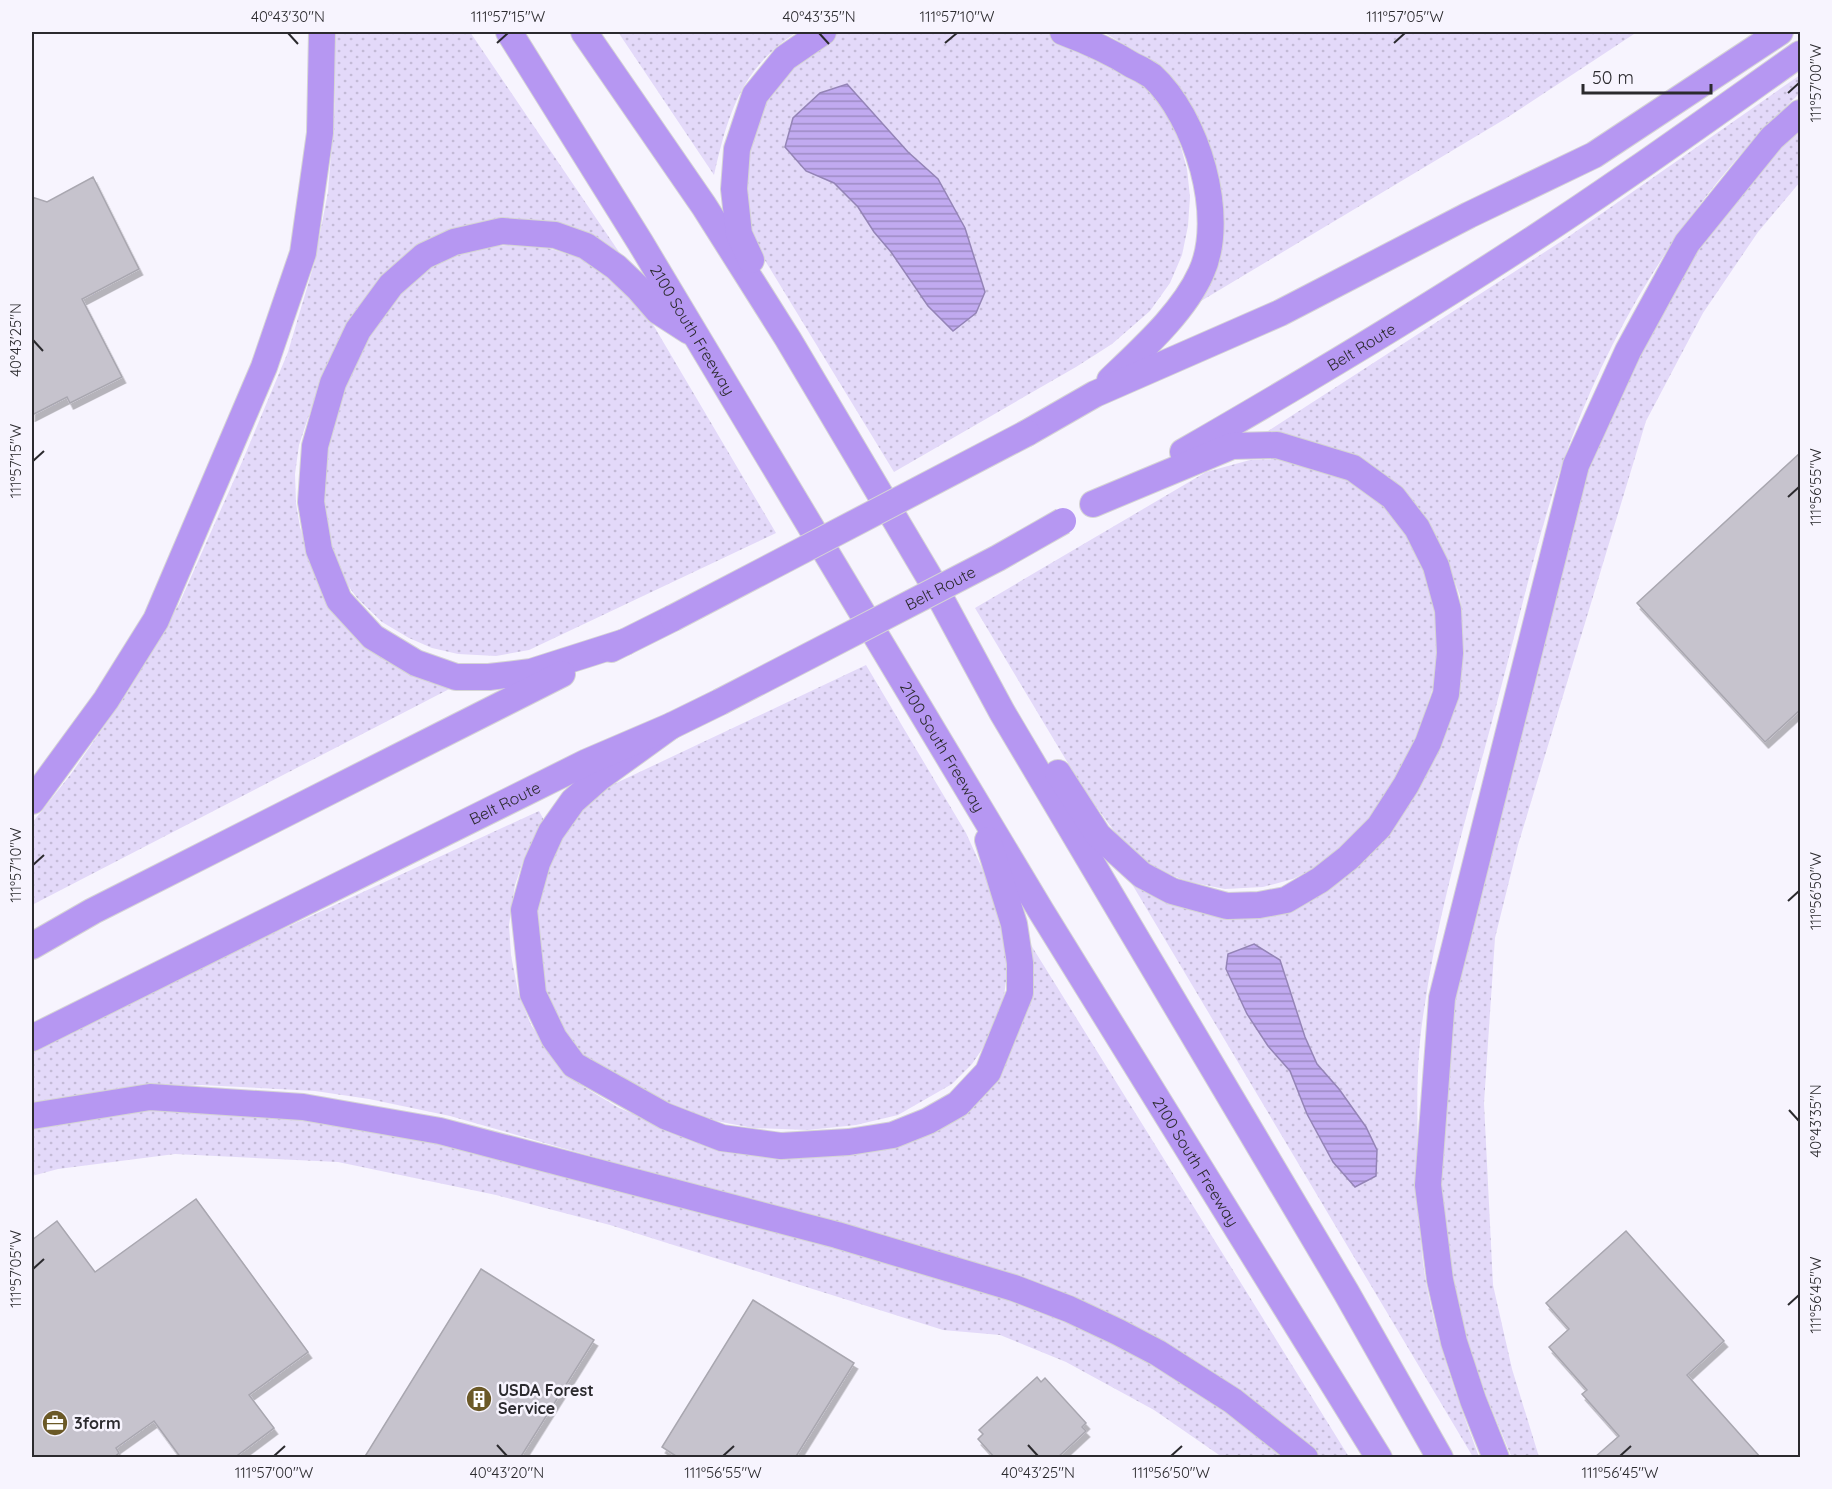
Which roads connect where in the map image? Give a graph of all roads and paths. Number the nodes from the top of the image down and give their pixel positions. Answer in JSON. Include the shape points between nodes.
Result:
{"nodes":[{"id":1,"x":322,"y":32,"type":"edge"},
{"id":2,"x":509,"y":32,"type":"edge"},
{"id":3,"x":584,"y":32,"type":"edge"},
{"id":4,"x":823,"y":32,"type":"edge"},
{"id":5,"x":1063,"y":32,"type":"edge"},
{"id":6,"x":1780,"y":32,"type":"edge"},
{"id":7,"x":1800,"y":54,"type":"edge"},
{"id":8,"x":1800,"y":113,"type":"edge"},
{"id":9,"x":695,"y":335,"type":"junction"},
{"id":10,"x":788,"y":339,"type":"junction"},
{"id":11,"x":1095,"y":394,"type":"junction"},
{"id":12,"x":1093,"y":504,"type":"junction"},
{"id":13,"x":928,"y":576,"type":"junction"},
{"id":14,"x":625,"y":642,"type":"junction"},
{"id":15,"x":671,"y":726,"type":"junction"},
{"id":16,"x":975,"y":798,"type":"junction"},
{"id":17,"x":32,"y":801,"type":"edge"},
{"id":18,"x":32,"y":946,"type":"edge"},
{"id":19,"x":32,"y":1038,"type":"edge"},
{"id":20,"x":32,"y":1116,"type":"edge"},
{"id":21,"x":1305,"y":1458,"type":"edge"},
{"id":22,"x":1379,"y":1458,"type":"edge"},
{"id":23,"x":1440,"y":1458,"type":"edge"},
{"id":24,"x":1496,"y":1458,"type":"edge"}],
"edges":[{"from":1,"to":17,"type":"highway","via":[[320,133],[303,253],[264,367],[156,620],[106,700]]},
{"from":2,"to":9,"type":"highway","name":"2100 South Freeway"},
{"from":3,"to":10,"type":"highway","via":[[704,206]]},
{"from":4,"to":10,"type":"highway","via":[[785,58],[755,95],[737,149],[734,189],[739,234]]},
{"from":5,"to":11,"type":"highway","via":[[1103,47],[1151,76],[1175,102],[1206,176],[1211,244],[1202,273],[1168,320]]},
{"from":6,"to":11,"type":"highway","via":[[1594,155],[1280,313]]},
{"from":7,"to":12,"type":"highway","name":"Belt Route","via":[[1514,252],[1345,357]]},
{"from":8,"to":24,"type":"highway","via":[[1772,138],[1687,243],[1628,351],[1576,465],[1442,998],[1428,1185],[1440,1280],[1454,1342]]},
{"from":9,"to":14,"type":"highway","via":[[658,311],[616,267],[586,246],[555,235],[502,231],[454,242],[424,256],[391,285],[358,330],[333,383],[315,446],[311,502],[320,550],[339,600],[373,637],[416,663],[456,677],[531,672]]},
{"from":9,"to":16,"type":"highway","name":"2100 South Freeway"},
{"from":10,"to":13,"type":"highway"},
{"from":11,"to":14,"type":"highway","bridge":true,"via":[[1027,434]]},
{"from":12,"to":13,"type":"highway","via":[[1233,446],[1277,445],[1353,468],[1393,497],[1417,528],[1436,566],[1448,610],[1450,653],[1446,694],[1428,743],[1379,827],[1329,872],[1287,900],[1259,906],[1227,906],[1172,891],[1142,875],[1098,835]]},
{"from":12,"to":15,"type":"highway","name":"Belt Route","bridge":true,"via":[[998,558]]},
{"from":13,"to":23,"type":"highway","via":[[1002,712]]},
{"from":14,"to":18,"type":"highway","via":[[93,911]]},
{"from":15,"to":16,"type":"highway","via":[[599,778],[573,801],[551,832],[537,863],[524,910],[533,994],[554,1038],[574,1065],[665,1116],[722,1138],[781,1146],[893,1135],[958,1104],[988,1072],[1020,993],[1020,963],[1014,924]]},
{"from":15,"to":19,"type":"highway","name":"Belt Route","via":[[586,762]]},
{"from":16,"to":22,"type":"highway","name":"2100 South Freeway"},
{"from":20,"to":21,"type":"highway","via":[[150,1097],[303,1107],[440,1131],[837,1235],[1014,1288],[1118,1332],[1233,1401]]}]}
